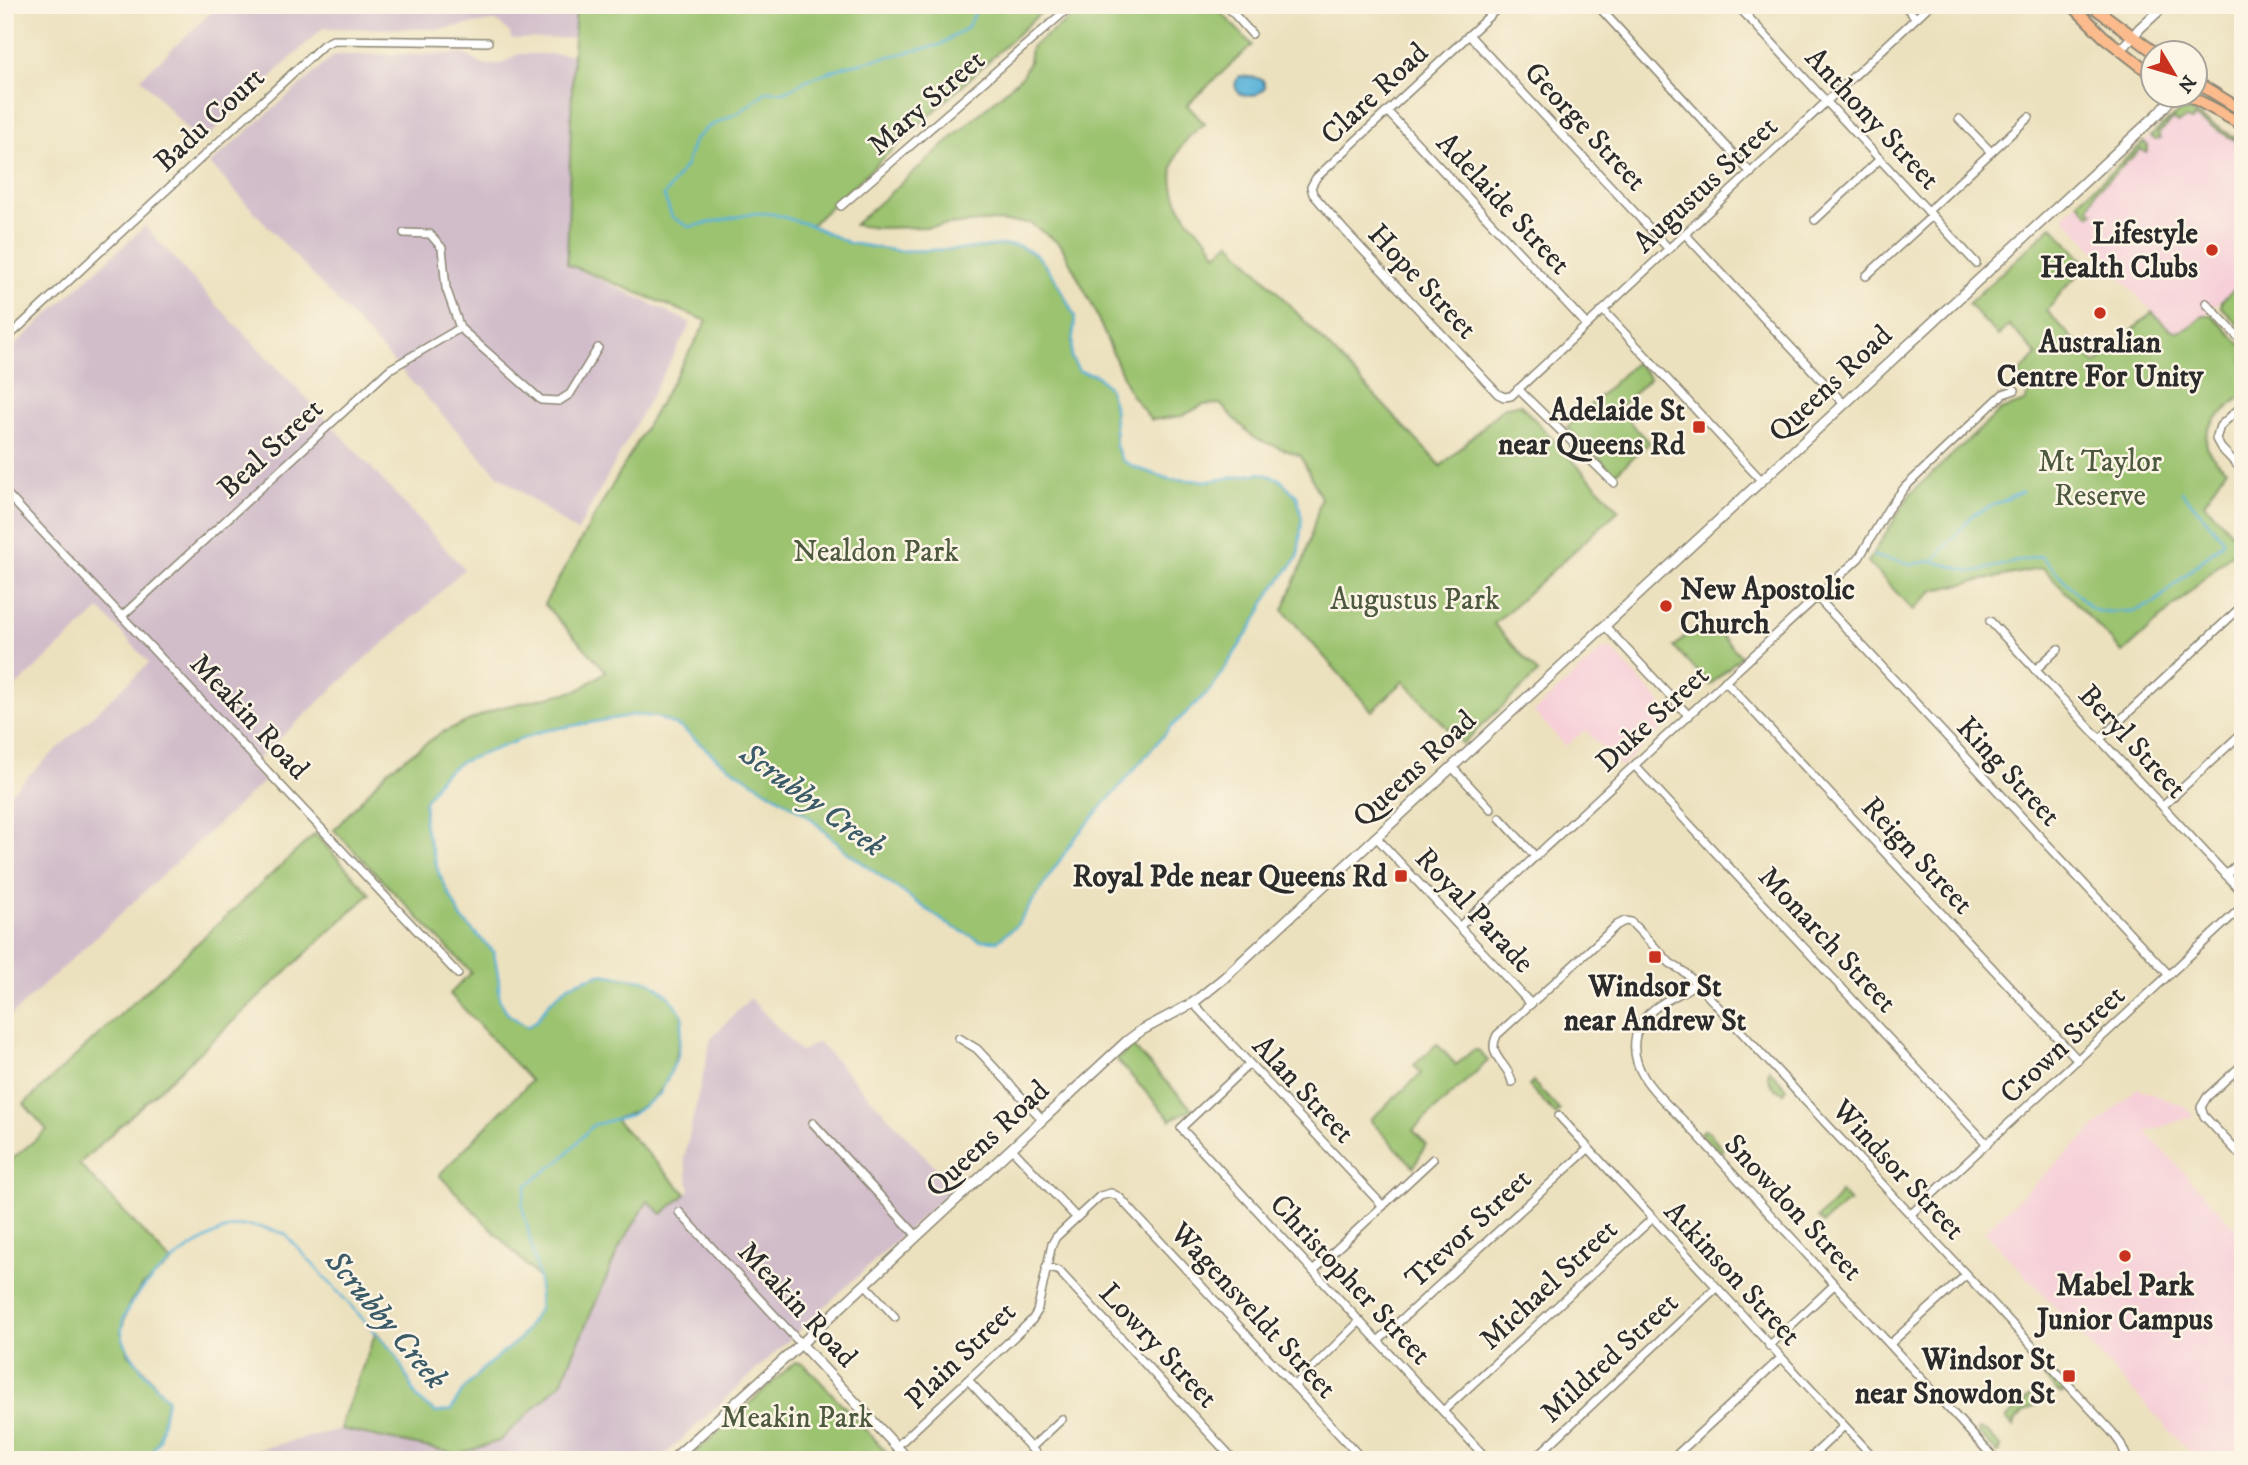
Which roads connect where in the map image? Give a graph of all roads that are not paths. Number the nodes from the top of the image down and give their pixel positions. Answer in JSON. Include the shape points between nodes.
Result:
{"nodes":[{"id":1,"x":1072,"y":5,"type":"edge"},
{"id":2,"x":1226,"y":5,"type":"edge"},
{"id":3,"x":1501,"y":5,"type":"edge"},
{"id":4,"x":1597,"y":5,"type":"edge"},
{"id":5,"x":1737,"y":5,"type":"edge"},
{"id":6,"x":1904,"y":5,"type":"edge"},
{"id":7,"x":1930,"y":5,"type":"edge"},
{"id":8,"x":2072,"y":5,"type":"edge"},
{"id":9,"x":2091,"y":5,"type":"edge"},
{"id":10,"x":2165,"y":5,"type":"edge"},
{"id":11,"x":1916,"y":18,"type":"junction"},
{"id":12,"x":1252,"y":34,"type":"dead end"},
{"id":13,"x":1469,"y":35,"type":"junction"},
{"id":14,"x":2132,"y":37,"type":"junction"},
{"id":15,"x":488,"y":41,"type":"dead end"},
{"id":16,"x":2140,"y":42,"type":"edge"},
{"id":17,"x":2120,"y":51,"type":"junction"},
{"id":18,"x":2140,"y":66,"type":"edge"},
{"id":19,"x":2210,"y":90,"type":"edge"},
{"id":20,"x":1827,"y":101,"type":"junction"},
{"id":21,"x":2210,"y":107,"type":"edge"},
{"id":22,"x":2164,"y":108,"type":"edge"},
{"id":23,"x":2242,"y":109,"type":"edge"},
{"id":24,"x":1387,"y":111,"type":"junction"},
{"id":25,"x":2029,"y":117,"type":"dead end"},
{"id":26,"x":1959,"y":119,"type":"dead end"},
{"id":27,"x":2243,"y":125,"type":"edge"},
{"id":28,"x":1991,"y":152,"type":"junction"},
{"id":29,"x":1880,"y":159,"type":"junction"},
{"id":30,"x":1751,"y":173,"type":"junction"},
{"id":31,"x":1311,"y":187,"type":"joint"},
{"id":32,"x":841,"y":206,"type":"dead end"},
{"id":33,"x":1930,"y":214,"type":"junction"},
{"id":34,"x":1815,"y":220,"type":"dead end"},
{"id":35,"x":404,"y":233,"type":"dead end"},
{"id":36,"x":1685,"y":234,"type":"junction"},
{"id":37,"x":1669,"y":249,"type":"junction"},
{"id":38,"x":1976,"y":262,"type":"dead end"},
{"id":39,"x":1866,"y":276,"type":"dead end"},
{"id":40,"x":2206,"y":303,"type":"dead end"},
{"id":41,"x":1603,"y":310,"type":"junction"},
{"id":42,"x":1587,"y":325,"type":"junction"},
{"id":43,"x":460,"y":328,"type":"junction"},
{"id":44,"x":5,"y":340,"type":"edge"},
{"id":45,"x":2243,"y":342,"type":"edge"},
{"id":46,"x":598,"y":348,"type":"dead end"},
{"id":47,"x":1518,"y":389,"type":"junction"},
{"id":48,"x":2015,"y":390,"type":"dead end"},
{"id":49,"x":1511,"y":396,"type":"joint"},
{"id":50,"x":1844,"y":404,"type":"junction"},
{"id":51,"x":2243,"y":405,"type":"edge"},
{"id":52,"x":2243,"y":471,"type":"edge"},
{"id":53,"x":1761,"y":480,"type":"junction"},
{"id":54,"x":1614,"y":483,"type":"dead end"},
{"id":55,"x":5,"y":492,"type":"edge"},
{"id":56,"x":1817,"y":597,"type":"junction"},
{"id":57,"x":2243,"y":605,"type":"edge"},
{"id":58,"x":122,"y":616,"type":"junction"},
{"id":59,"x":1990,"y":621,"type":"dead end"},
{"id":60,"x":1605,"y":626,"type":"junction"},
{"id":61,"x":2058,"y":649,"type":"dead end"},
{"id":62,"x":2035,"y":670,"type":"junction"},
{"id":63,"x":1726,"y":681,"type":"junction"},
{"id":64,"x":1689,"y":716,"type":"junction"},
{"id":65,"x":2243,"y":732,"type":"edge"},
{"id":66,"x":2100,"y":739,"type":"junction"},
{"id":67,"x":1635,"y":766,"type":"junction"},
{"id":68,"x":1452,"y":767,"type":"junction"},
{"id":69,"x":2163,"y":806,"type":"junction"},
{"id":70,"x":1491,"y":808,"type":"dead end"},
{"id":71,"x":1500,"y":818,"type":"dead end"},
{"id":72,"x":1376,"y":837,"type":"junction"},
{"id":73,"x":1535,"y":856,"type":"junction"},
{"id":74,"x":2243,"y":859,"type":"edge"},
{"id":75,"x":2226,"y":875,"type":"junction"},
{"id":76,"x":2243,"y":893,"type":"edge"},
{"id":77,"x":2243,"y":906,"type":"edge"},
{"id":78,"x":1460,"y":926,"type":"junction"},
{"id":79,"x":458,"y":974,"type":"dead end"},
{"id":80,"x":2169,"y":975,"type":"junction"},
{"id":81,"x":1696,"y":983,"type":"junction"},
{"id":82,"x":1193,"y":1003,"type":"junction"},
{"id":83,"x":1531,"y":1004,"type":"junction"},
{"id":84,"x":958,"y":1038,"type":"dead end"},
{"id":85,"x":2078,"y":1060,"type":"junction"},
{"id":86,"x":2243,"y":1063,"type":"edge"},
{"id":87,"x":1249,"y":1064,"type":"junction"},
{"id":88,"x":1511,"y":1082,"type":"dead end"},
{"id":89,"x":1559,"y":1116,"type":"dead end"},
{"id":90,"x":1043,"y":1120,"type":"junction"},
{"id":91,"x":813,"y":1123,"type":"dead end"},
{"id":92,"x":1987,"y":1144,"type":"junction"},
{"id":93,"x":1012,"y":1149,"type":"junction"},
{"id":94,"x":1588,"y":1149,"type":"junction"},
{"id":95,"x":2243,"y":1158,"type":"edge"},
{"id":96,"x":1433,"y":1159,"type":"dead end"},
{"id":97,"x":1111,"y":1193,"type":"joint"},
{"id":98,"x":1383,"y":1206,"type":"junction"},
{"id":99,"x":679,"y":1212,"type":"dead end"},
{"id":100,"x":1911,"y":1214,"type":"junction"},
{"id":101,"x":1076,"y":1217,"type":"junction"},
{"id":102,"x":1652,"y":1219,"type":"junction"},
{"id":103,"x":917,"y":1236,"type":"junction"},
{"id":104,"x":1046,"y":1267,"type":"junction"},
{"id":105,"x":1313,"y":1271,"type":"junction"},
{"id":106,"x":1966,"y":1275,"type":"junction"},
{"id":107,"x":865,"y":1284,"type":"junction"},
{"id":108,"x":1834,"y":1285,"type":"junction"},
{"id":109,"x":1716,"y":1288,"type":"junction"},
{"id":110,"x":895,"y":1317,"type":"dead end"},
{"id":111,"x":1360,"y":1321,"type":"junction"},
{"id":112,"x":1378,"y":1341,"type":"junction"},
{"id":113,"x":801,"y":1344,"type":"junction"},
{"id":114,"x":1890,"y":1344,"type":"junction"},
{"id":115,"x":1769,"y":1346,"type":"junction"},
{"id":116,"x":1781,"y":1358,"type":"junction"},
{"id":117,"x":968,"y":1380,"type":"junction"},
{"id":118,"x":1294,"y":1386,"type":"junction"},
{"id":119,"x":1443,"y":1411,"type":"junction"},
{"id":120,"x":1062,"y":1419,"type":"dead end"},
{"id":121,"x":1844,"y":1426,"type":"junction"},
{"id":122,"x":897,"y":1446,"type":"junction"},
{"id":123,"x":1031,"y":1448,"type":"junction"},
{"id":124,"x":672,"y":1460,"type":"edge"},
{"id":125,"x":909,"y":1460,"type":"edge"},
{"id":126,"x":1042,"y":1460,"type":"edge"},
{"id":127,"x":1234,"y":1460,"type":"edge"},
{"id":128,"x":1363,"y":1460,"type":"edge"},
{"id":129,"x":1488,"y":1460,"type":"edge"},
{"id":130,"x":1532,"y":1460,"type":"edge"},
{"id":131,"x":1671,"y":1460,"type":"edge"},
{"id":132,"x":1808,"y":1460,"type":"edge"},
{"id":133,"x":1876,"y":1460,"type":"edge"},
{"id":134,"x":1996,"y":1460,"type":"edge"},
{"id":135,"x":2128,"y":1460,"type":"edge"}],
"edges":[{"from":1,"to":32,"type":"street","name":"Mary Street"},
{"from":2,"to":12,"type":"street"},
{"from":3,"to":13,"type":"street","name":"Clare Road"},
{"from":4,"to":30,"type":"street"},
{"from":5,"to":20,"type":"street","name":"Anthony Street"},
{"from":6,"to":11,"type":"street"},
{"from":7,"to":11,"type":"street","name":"Augustus Street"},
{"from":8,"to":17,"type":"main road"},
{"from":9,"to":14,"type":"main road"},
{"from":10,"to":14,"type":"street"},
{"from":11,"to":20,"type":"street","name":"Augustus Street"},
{"from":13,"to":24,"type":"street","name":"Clare Road"},
{"from":13,"to":37,"type":"street","name":"George Street"},
{"from":14,"to":16,"type":"main road"},
{"from":14,"to":17,"type":"street"},
{"from":15,"to":44,"type":"street","name":"Badu Court","via":[[333,40],[323,44]]},
{"from":17,"to":18,"type":"main road"},
{"from":19,"to":23,"type":"main road"},
{"from":20,"to":29,"type":"street","name":"Anthony Street"},
{"from":20,"to":30,"type":"street","name":"Augustus Street"},
{"from":21,"to":27,"type":"main road"},
{"from":22,"to":50,"type":"street","name":"Queens Road"},
{"from":24,"to":31,"type":"street","name":"Clare Road"},
{"from":24,"to":42,"type":"street","name":"Adelaide Street"},
{"from":25,"to":28,"type":"street"},
{"from":26,"to":28,"type":"street"},
{"from":28,"to":33,"type":"street"},
{"from":29,"to":33,"type":"street","name":"Anthony Street"},
{"from":29,"to":34,"type":"street"},
{"from":30,"to":36,"type":"street","name":"Augustus Street"},
{"from":31,"to":49,"type":"street","name":"Hope Street","via":[[1345,231],[1498,394]]},
{"from":33,"to":38,"type":"street","name":"Anthony Street"},
{"from":33,"to":39,"type":"street"},
{"from":35,"to":43,"type":"street","via":[[430,234],[442,248],[446,288]]},
{"from":36,"to":37,"type":"street","name":"Augustus Street"},
{"from":36,"to":50,"type":"street"},
{"from":37,"to":41,"type":"street","name":"Augustus Street"},
{"from":40,"to":45,"type":"street"},
{"from":41,"to":42,"type":"street","name":"Augustus Street"},
{"from":41,"to":53,"type":"street"},
{"from":42,"to":47,"type":"street","name":"Augustus Street"},
{"from":43,"to":46,"type":"street","via":[[541,400],[559,401],[570,394]]},
{"from":43,"to":58,"type":"street","name":"Beal Street","via":[[380,377]]},
{"from":47,"to":49,"type":"street","name":"Augustus Street"},
{"from":47,"to":54,"type":"street"},
{"from":48,"to":56,"type":"street","name":"Duke Street","via":[[2003,394],[1905,486],[1866,550]]},
{"from":50,"to":53,"type":"street","name":"Queens Road"},
{"from":51,"to":52,"type":"street","via":[[2220,426],[2216,439]]},
{"from":53,"to":60,"type":"street","name":"Queens Road"},
{"from":55,"to":58,"type":"street","name":"Meakin Road"},
{"from":56,"to":63,"type":"street","name":"Duke Street"},
{"from":56,"to":80,"type":"street","name":"King Street"},
{"from":57,"to":66,"type":"street"},
{"from":58,"to":79,"type":"street","name":"Meakin Road"},
{"from":59,"to":62,"type":"street","name":"Beryl Street"},
{"from":60,"to":64,"type":"street"},
{"from":60,"to":68,"type":"street","name":"Queens Road"},
{"from":61,"to":62,"type":"street"},
{"from":62,"to":66,"type":"street","name":"Beryl Street"},
{"from":63,"to":64,"type":"street","name":"Duke Street"},
{"from":63,"to":85,"type":"street","name":"Reign Street"},
{"from":64,"to":67,"type":"street","name":"Duke Street"},
{"from":65,"to":69,"type":"street"},
{"from":66,"to":69,"type":"street","name":"Beryl Street"},
{"from":67,"to":73,"type":"street","name":"Duke Street"},
{"from":67,"to":92,"type":"street","name":"Monarch Street"},
{"from":68,"to":70,"type":"street"},
{"from":68,"to":72,"type":"street","name":"Queens Road"},
{"from":69,"to":75,"type":"street","name":"Beryl Street"},
{"from":71,"to":73,"type":"street"},
{"from":72,"to":78,"type":"street","name":"Royal Parade"},
{"from":72,"to":82,"type":"street","name":"Queens Road"},
{"from":73,"to":78,"type":"street","name":"Duke Street"},
{"from":74,"to":75,"type":"street"},
{"from":75,"to":76,"type":"street","name":"Beryl Street"},
{"from":77,"to":80,"type":"street","name":"Crown Street"},
{"from":78,"to":83,"type":"street","name":"Royal Parade"},
{"from":80,"to":85,"type":"street","name":"Crown Street"},
{"from":81,"to":83,"type":"street","name":"Windsor Street","via":[[1625,921]]},
{"from":81,"to":100,"type":"street","name":"Windsor Street"},
{"from":81,"to":108,"type":"street","name":"Snowdon Street","via":[[1659,1004],[1642,1021],[1634,1051],[1641,1073]]},
{"from":82,"to":87,"type":"street","name":"Alan Street"},
{"from":82,"to":90,"type":"street","name":"Queens Road","via":[[1127,1041]]},
{"from":83,"to":88,"type":"street","name":"Royal Parade","via":[[1493,1043]]},
{"from":84,"to":90,"type":"street","via":[[977,1049]]},
{"from":85,"to":92,"type":"street","name":"Crown Street"},
{"from":86,"to":95,"type":"street","via":[[2201,1107]]},
{"from":87,"to":98,"type":"street","name":"Alan Street"},
{"from":87,"to":105,"type":"street","name":"Christopher Street","via":[[1181,1128]]},
{"from":89,"to":94,"type":"street","name":"Atkinson Street"},
{"from":90,"to":93,"type":"street","name":"Queens Road"},
{"from":91,"to":103,"type":"street"},
{"from":92,"to":100,"type":"street","name":"Crown Street"},
{"from":93,"to":101,"type":"street"},
{"from":93,"to":103,"type":"street","name":"Queens Road"},
{"from":94,"to":102,"type":"street","name":"Atkinson Street"},
{"from":94,"to":112,"type":"street","name":"Trevor Street"},
{"from":96,"to":98,"type":"street"},
{"from":97,"to":101,"type":"street","name":"Plain Street","via":[[1100,1196]]},
{"from":97,"to":118,"type":"street","name":"Wagensveldt Street"},
{"from":98,"to":105,"type":"street"},
{"from":99,"to":113,"type":"street","name":"Meakin Road"},
{"from":100,"to":106,"type":"street","name":"Windsor Street"},
{"from":101,"to":104,"type":"street","name":"Plain Street","via":[[1056,1237]]},
{"from":102,"to":109,"type":"street","name":"Atkinson Street"},
{"from":102,"to":119,"type":"street","name":"Michael Street"},
{"from":103,"to":107,"type":"street","name":"Queens Road"},
{"from":104,"to":117,"type":"street","name":"Plain Street","via":[[1032,1320]]},
{"from":104,"to":127,"type":"street","name":"Lowry Street","via":[[1059,1271]]},
{"from":105,"to":111,"type":"street","name":"Christopher Street"},
{"from":106,"to":114,"type":"street"},
{"from":106,"to":135,"type":"street","name":"Windsor Street","via":[[2112,1432]]},
{"from":107,"to":110,"type":"street"},
{"from":107,"to":113,"type":"street","name":"Queens Road"},
{"from":108,"to":114,"type":"street","name":"Snowdon Street"},
{"from":108,"to":115,"type":"street"},
{"from":109,"to":115,"type":"street","name":"Atkinson Street"},
{"from":109,"to":130,"type":"street","name":"Mildred Street"},
{"from":111,"to":112,"type":"street","name":"Christopher Street"},
{"from":111,"to":118,"type":"street"},
{"from":112,"to":119,"type":"street","name":"Christopher Street"},
{"from":113,"to":122,"type":"street","name":"Meakin Road"},
{"from":113,"to":124,"type":"street","name":"Queens Road"},
{"from":114,"to":134,"type":"street","name":"Snowdon Street"},
{"from":115,"to":116,"type":"street","name":"Atkinson Street"},
{"from":116,"to":121,"type":"street","name":"Atkinson Street"},
{"from":116,"to":131,"type":"street"},
{"from":117,"to":122,"type":"street","name":"Plain Street"},
{"from":117,"to":123,"type":"street"},
{"from":118,"to":128,"type":"street","name":"Wagensveldt Street"},
{"from":119,"to":129,"type":"street","name":"Christopher Street"},
{"from":120,"to":123,"type":"street"},
{"from":121,"to":132,"type":"street"},
{"from":121,"to":133,"type":"street","name":"Atkinson Street"},
{"from":122,"to":125,"type":"street","name":"Meakin Road"},
{"from":123,"to":126,"type":"street"}]}
